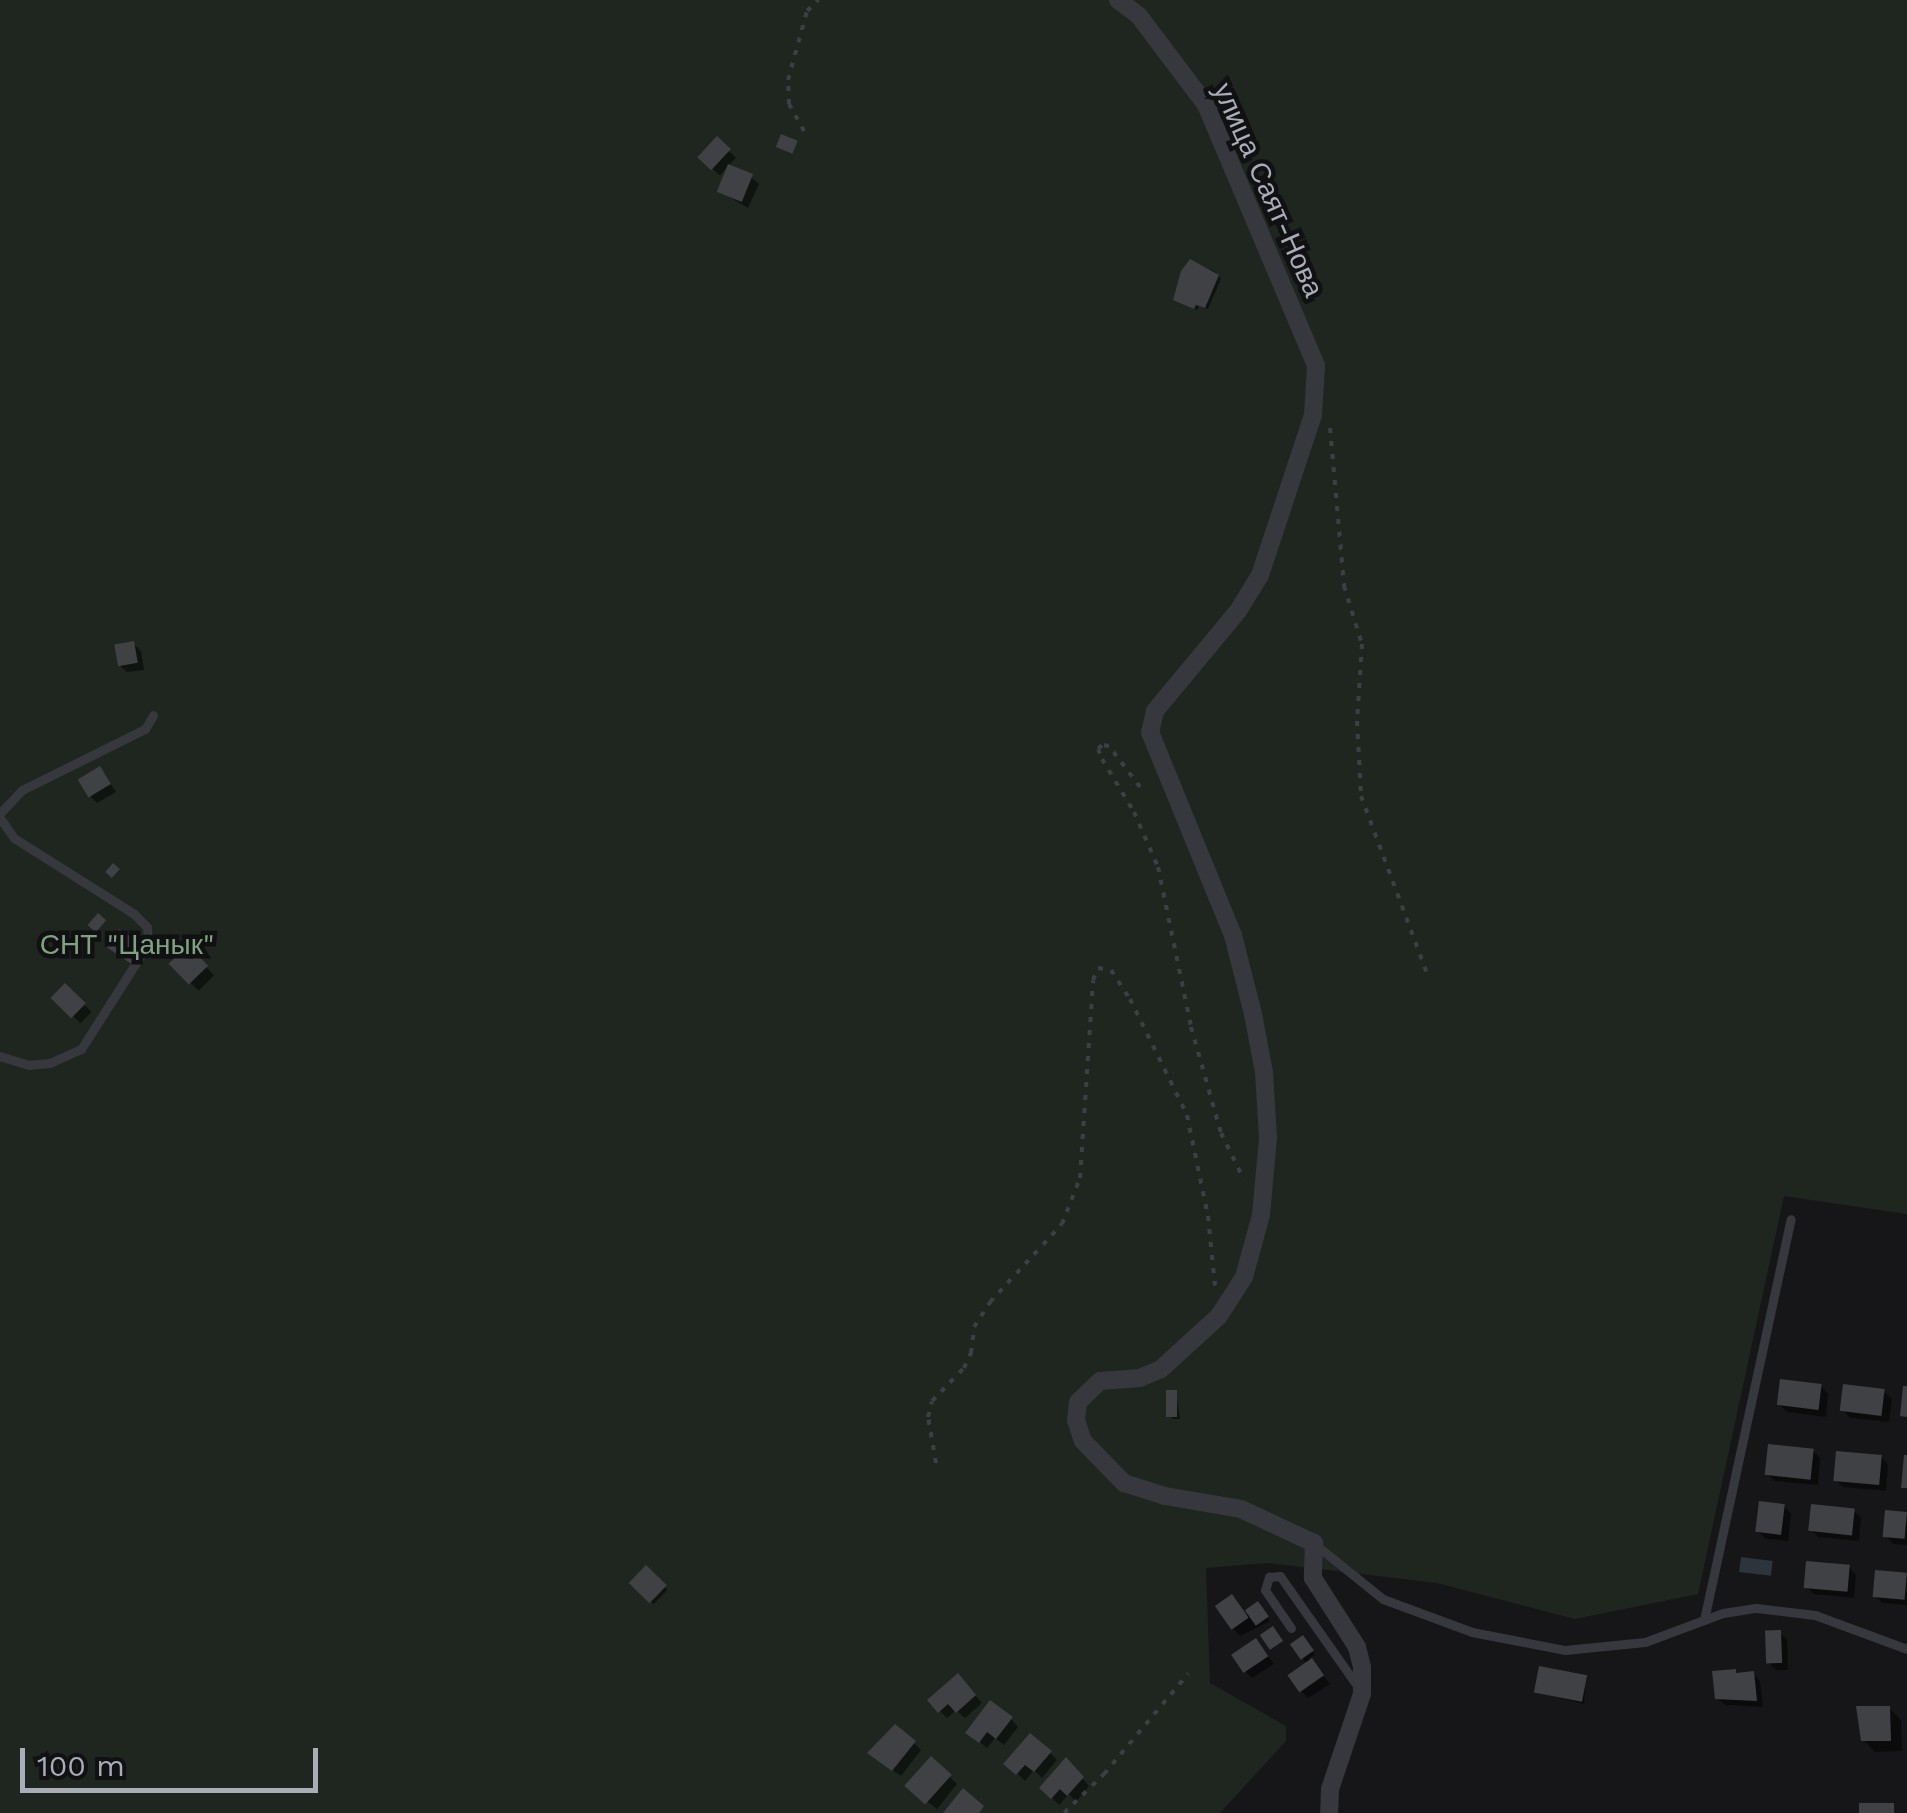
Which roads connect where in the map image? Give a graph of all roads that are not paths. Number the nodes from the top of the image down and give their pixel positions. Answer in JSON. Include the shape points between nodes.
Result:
{"nodes":[{"id":1,"x":1118,"y":0,"type":"edge"},
{"id":2,"x":153,"y":715,"type":"dead end"},
{"id":3,"x":0,"y":815,"type":"edge"},
{"id":4,"x":0,"y":1056,"type":"edge"},
{"id":5,"x":1791,"y":1220,"type":"dead end"},
{"id":6,"x":1314,"y":1543,"type":"junction"},
{"id":7,"x":1704,"y":1620,"type":"junction"},
{"id":8,"x":1291,"y":1628,"type":"dead end"},
{"id":9,"x":1907,"y":1649,"type":"edge"},
{"id":10,"x":1362,"y":1694,"type":"junction"},
{"id":11,"x":1329,"y":1813,"type":"edge"}],
"edges":[{"from":1,"to":6,"type":"street","name":"улица Саят-Нова","via":[[1139,16],[1206,106],[1316,366],[1313,415],[1260,576],[1155,711],[1150,732],[1233,936],[1264,1072],[1262,1216],[1244,1277],[1218,1316],[1160,1368],[1140,1378],[1100,1381],[1078,1402],[1076,1420],[1083,1440],[1124,1483],[1241,1509]]},
{"from":2,"to":3,"type":"lane","via":[[146,730],[22,790]]},
{"from":3,"to":4,"type":"lane","via":[[14,838],[134,914],[148,928],[148,944],[80,1049],[29,1065]]},
{"from":5,"to":7,"type":"lane"},
{"from":6,"to":7,"type":"lane","via":[[1383,1599],[1472,1632],[1565,1650],[1645,1642]]},
{"from":6,"to":10,"type":"street","via":[[1313,1578],[1357,1647]]},
{"from":7,"to":9,"type":"lane","via":[[1756,1608],[1815,1615]]},
{"from":8,"to":10,"type":"lane","via":[[1265,1590],[1274,1575]]},
{"from":10,"to":11,"type":"street","via":[[1330,1789]]}]}
